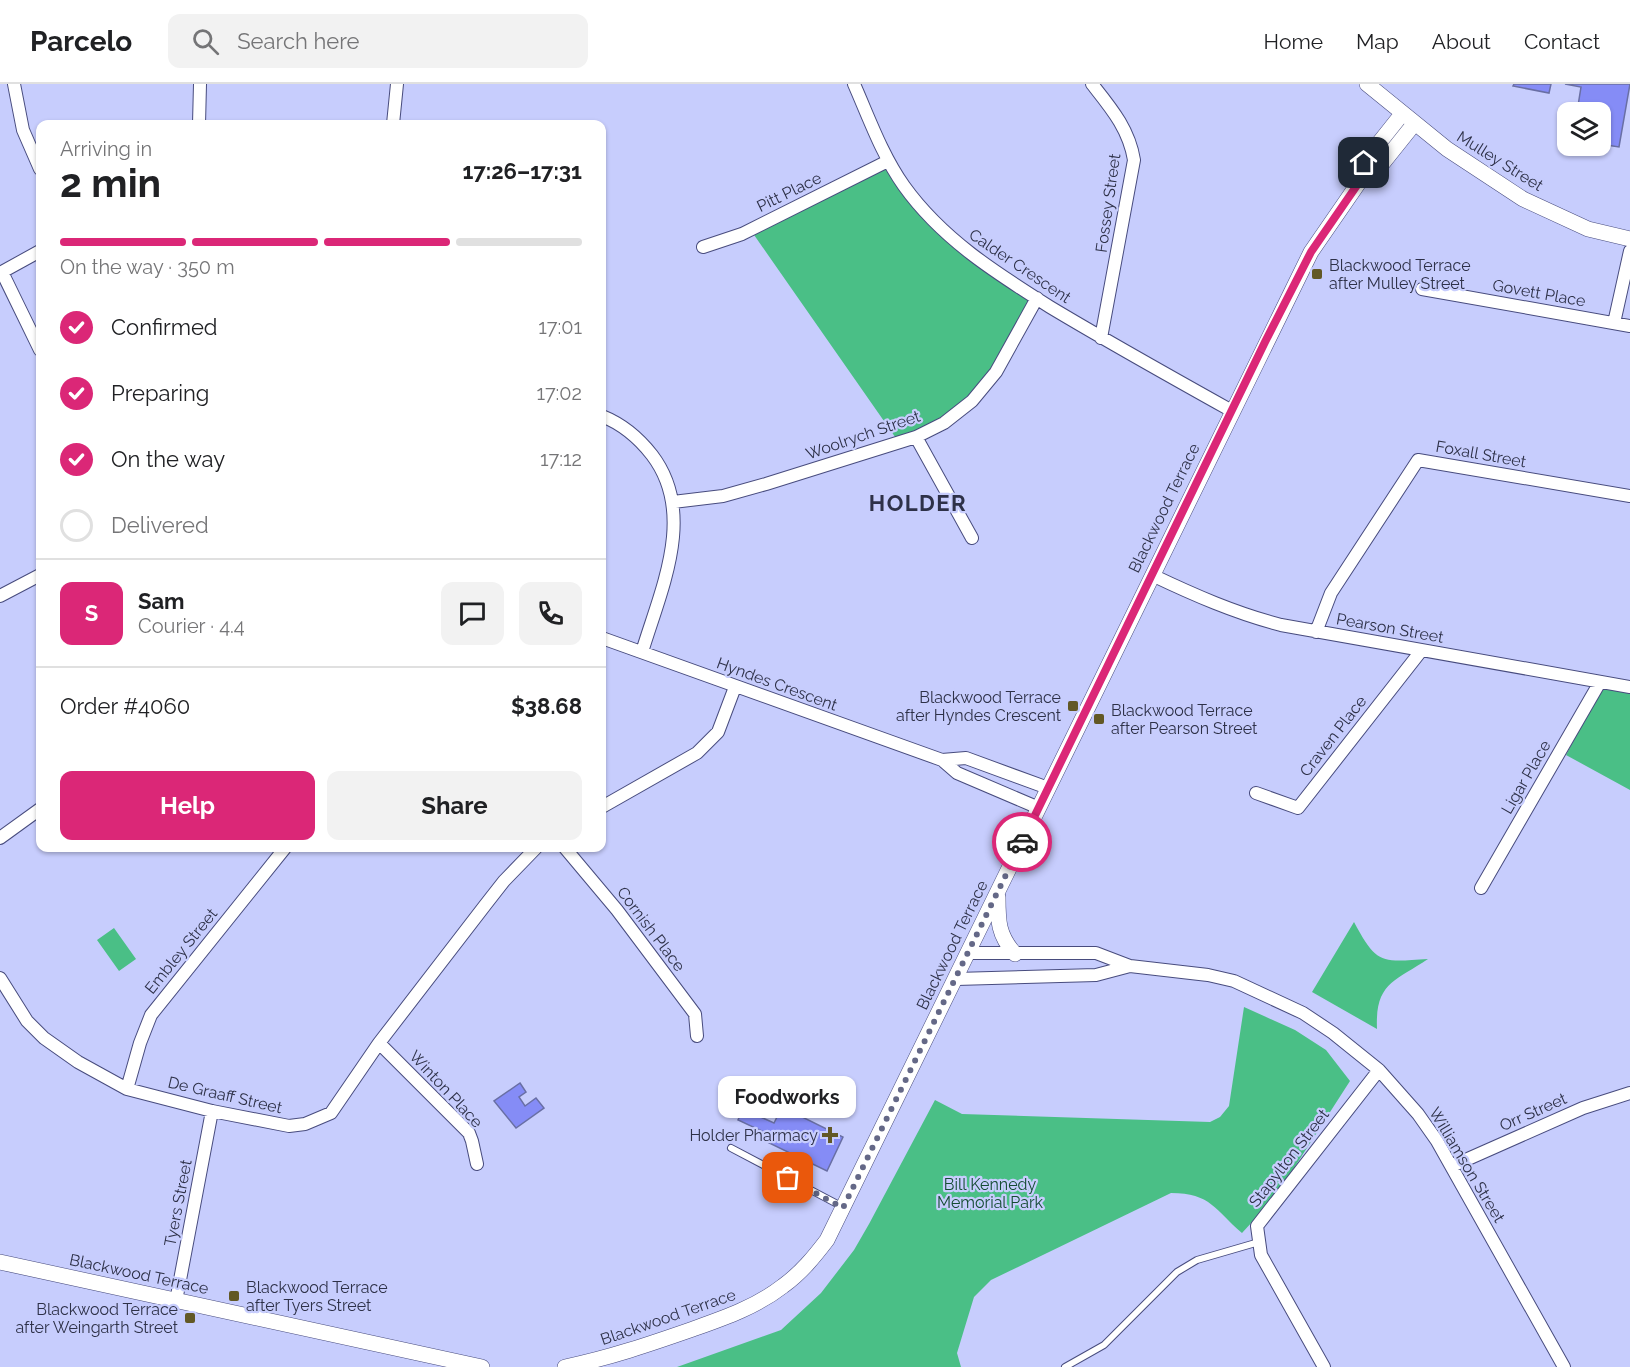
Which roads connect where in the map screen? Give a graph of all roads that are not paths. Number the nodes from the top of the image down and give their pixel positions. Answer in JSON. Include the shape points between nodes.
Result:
{"nodes":[{"id":1,"x":14,"y":84,"type":"edge"},
{"id":2,"x":200,"y":84,"type":"edge"},
{"id":3,"x":397,"y":84,"type":"edge"},
{"id":4,"x":854,"y":84,"type":"edge"},
{"id":5,"x":1092,"y":84,"type":"edge"},
{"id":6,"x":1367,"y":84,"type":"edge"},
{"id":7,"x":1408,"y":119,"type":"junction"},
{"id":8,"x":199,"y":120,"type":"edge"},
{"id":9,"x":393,"y":120,"type":"edge"},
{"id":10,"x":36,"y":160,"type":"edge"},
{"id":11,"x":888,"y":161,"type":"junction"},
{"id":12,"x":1630,"y":238,"type":"edge"},
{"id":13,"x":703,"y":247,"type":"dead end"},
{"id":14,"x":1630,"y":250,"type":"edge"},
{"id":15,"x":36,"y":253,"type":"edge"},
{"id":16,"x":1,"y":273,"type":"edge"},
{"id":17,"x":1422,"y":289,"type":"dead end"},
{"id":18,"x":1037,"y":298,"type":"junction"},
{"id":19,"x":1614,"y":323,"type":"junction"},
{"id":20,"x":1630,"y":326,"type":"edge"},
{"id":21,"x":1101,"y":338,"type":"junction"},
{"id":22,"x":36,"y":342,"type":"edge"},
{"id":23,"x":1232,"y":411,"type":"junction"},
{"id":24,"x":606,"y":418,"type":"edge"},
{"id":25,"x":915,"y":437,"type":"junction"},
{"id":26,"x":1630,"y":496,"type":"edge"},
{"id":27,"x":673,"y":502,"type":"junction"},
{"id":28,"x":972,"y":538,"type":"dead end"},
{"id":29,"x":1152,"y":574,"type":"junction"},
{"id":30,"x":36,"y":577,"type":"edge"},
{"id":31,"x":0,"y":596,"type":"edge"},
{"id":32,"x":1316,"y":632,"type":"junction"},
{"id":33,"x":606,"y":639,"type":"edge"},
{"id":34,"x":1421,"y":651,"type":"junction"},
{"id":35,"x":642,"y":652,"type":"junction"},
{"id":36,"x":1600,"y":682,"type":"junction"},
{"id":37,"x":735,"y":687,"type":"junction"},
{"id":38,"x":1630,"y":687,"type":"edge"},
{"id":39,"x":942,"y":760,"type":"junction"},
{"id":40,"x":1048,"y":788,"type":"junction"},
{"id":41,"x":1256,"y":793,"type":"dead end"},
{"id":42,"x":606,"y":805,"type":"edge"},
{"id":43,"x":1039,"y":808,"type":"junction"},
{"id":44,"x":36,"y":812,"type":"edge"},
{"id":45,"x":0,"y":838,"type":"edge"},
{"id":46,"x":282,"y":852,"type":"edge"},
{"id":47,"x":532,"y":852,"type":"edge"},
{"id":48,"x":568,"y":852,"type":"edge"},
{"id":49,"x":1481,"y":888,"type":"dead end"},
{"id":50,"x":998,"y":891,"type":"junction"},
{"id":51,"x":968,"y":953,"type":"junction"},
{"id":52,"x":1015,"y":954,"type":"junction"},
{"id":53,"x":1130,"y":966,"type":"junction"},
{"id":54,"x":0,"y":978,"type":"edge"},
{"id":55,"x":956,"y":979,"type":"junction"},
{"id":56,"x":697,"y":1036,"type":"dead end"},
{"id":57,"x":379,"y":1043,"type":"junction"},
{"id":58,"x":1379,"y":1070,"type":"junction"},
{"id":59,"x":128,"y":1089,"type":"junction"},
{"id":60,"x":1630,"y":1093,"type":"edge"},
{"id":61,"x":212,"y":1111,"type":"junction"},
{"id":62,"x":731,"y":1148,"type":"dead end"},
{"id":63,"x":477,"y":1164,"type":"dead end"},
{"id":64,"x":1452,"y":1166,"type":"junction"},
{"id":65,"x":843,"y":1208,"type":"junction"},
{"id":66,"x":1259,"y":1242,"type":"junction"},
{"id":67,"x":0,"y":1262,"type":"edge"},
{"id":68,"x":176,"y":1300,"type":"junction"},
{"id":69,"x":639,"y":1348,"type":"junction"},
{"id":70,"x":575,"y":1366,"type":"edge"},
{"id":71,"x":482,"y":1367,"type":"edge"},
{"id":72,"x":607,"y":1367,"type":"edge"},
{"id":73,"x":1065,"y":1367,"type":"edge"},
{"id":74,"x":1324,"y":1367,"type":"edge"},
{"id":75,"x":1564,"y":1367,"type":"edge"}],
"edges":[{"from":1,"to":10,"type":"street","via":[[23,130]]},
{"from":2,"to":8,"type":"street"},
{"from":3,"to":9,"type":"street"},
{"from":4,"to":11,"type":"street","name":"Calder Crescent"},
{"from":5,"to":21,"type":"street","name":"Fossey Street","via":[[1126,130],[1134,160]]},
{"from":6,"to":7,"type":"street","name":"Mulley Street"},
{"from":7,"to":12,"type":"street","name":"Mulley Street","via":[[1523,200],[1588,229]]},
{"from":7,"to":23,"type":"street","name":"Blackwood Terrace","via":[[1364,163],[1362,178],[1311,252]]},
{"from":11,"to":13,"type":"street","name":"Pitt Place","via":[[742,234]]},
{"from":11,"to":18,"type":"street","name":"Calder Crescent","via":[[938,226],[980,261]]},
{"from":14,"to":19,"type":"street"},
{"from":15,"to":16,"type":"street"},
{"from":16,"to":22,"type":"street"},
{"from":17,"to":19,"type":"street","name":"Govett Place"},
{"from":18,"to":21,"type":"street","name":"Calder Crescent"},
{"from":18,"to":25,"type":"street","name":"Woolrych Street","via":[[982,390],[959,413]]},
{"from":19,"to":20,"type":"street","name":"Govett Place"},
{"from":21,"to":23,"type":"street","name":"Calder Crescent"},
{"from":23,"to":29,"type":"street","name":"Blackwood Terrace"},
{"from":24,"to":27,"type":"street","via":[[631,432],[645,446],[662,472]]},
{"from":25,"to":27,"type":"street","name":"Woolrych Street","via":[[723,496]]},
{"from":25,"to":28,"type":"street"},
{"from":26,"to":32,"type":"street","name":"Foxall Street","via":[[1418,460],[1331,593]]},
{"from":27,"to":35,"type":"street","via":[[673,543]]},
{"from":29,"to":32,"type":"street","name":"Pearson Street","via":[[1236,612]]},
{"from":29,"to":40,"type":"street","name":"Blackwood Terrace"},
{"from":30,"to":31,"type":"street"},
{"from":32,"to":34,"type":"street","name":"Pearson Street"},
{"from":33,"to":35,"type":"street","name":"Hyndes Crescent"},
{"from":34,"to":36,"type":"street","name":"Pearson Street"},
{"from":34,"to":41,"type":"street","name":"Craven Place","via":[[1298,807]]},
{"from":35,"to":37,"type":"street","name":"Hyndes Crescent"},
{"from":36,"to":38,"type":"street","name":"Pearson Street"},
{"from":36,"to":49,"type":"street","name":"Ligar Place"},
{"from":37,"to":39,"type":"street","name":"Hyndes Crescent"},
{"from":37,"to":42,"type":"street","via":[[718,732],[697,753]]},
{"from":39,"to":40,"type":"street","name":"Hyndes Crescent","via":[[966,758]]},
{"from":39,"to":43,"type":"street","name":"Hyndes Crescent","via":[[957,773]]},
{"from":40,"to":43,"type":"street","name":"Blackwood Terrace"},
{"from":43,"to":50,"type":"street","name":"Blackwood Terrace"},
{"from":44,"to":45,"type":"street"},
{"from":46,"to":59,"type":"street","name":"Embley Street","via":[[151,1015]]},
{"from":47,"to":57,"type":"street","name":"De Graaff Street","via":[[504,881]]},
{"from":48,"to":56,"type":"street","name":"Cornish Place","via":[[696,1014]]},
{"from":50,"to":51,"type":"street","name":"Blackwood Terrace"},
{"from":50,"to":52,"type":"street","via":[[1002,936]]},
{"from":51,"to":52,"type":"street","name":"Williamson Street"},
{"from":51,"to":55,"type":"street","name":"Blackwood Terrace"},
{"from":52,"to":53,"type":"street","name":"Williamson Street","via":[[1096,953]]},
{"from":53,"to":55,"type":"street","name":"Williamson Street","via":[[1096,975]]},
{"from":53,"to":58,"type":"street","name":"Williamson Street","via":[[1208,975],[1256,990],[1303,1013]]},
{"from":54,"to":59,"type":"street","name":"De Graaff Street","via":[[27,1021],[44,1038]]},
{"from":55,"to":65,"type":"street","name":"Blackwood Terrace"},
{"from":57,"to":61,"type":"street","name":"De Graaff Street","via":[[331,1113],[318,1120],[289,1126]]},
{"from":57,"to":63,"type":"street","name":"Winton Place","via":[[469,1133]]},
{"from":58,"to":64,"type":"street","name":"Williamson Street","via":[[1418,1114]]},
{"from":58,"to":66,"type":"street","name":"Stapylton Street","via":[[1257,1226]]},
{"from":59,"to":61,"type":"street","name":"De Graaff Street"},
{"from":60,"to":64,"type":"street","name":"Orr Street","via":[[1583,1108]]},
{"from":61,"to":68,"type":"street","name":"Tyers Street"},
{"from":62,"to":65,"type":"lane"},
{"from":64,"to":75,"type":"street","name":"Williamson Street"},
{"from":65,"to":69,"type":"street","name":"Blackwood Terrace","via":[[812,1260],[782,1288],[743,1311]]},
{"from":66,"to":73,"type":"lane","via":[[1197,1260],[1177,1272],[1104,1344]]},
{"from":66,"to":74,"type":"street","via":[[1261,1255]]},
{"from":67,"to":68,"type":"street","name":"Blackwood Terrace"},
{"from":68,"to":71,"type":"street","name":"Blackwood Terrace"},
{"from":69,"to":70,"type":"street","name":"Blackwood Terrace"},
{"from":69,"to":72,"type":"street"}]}
